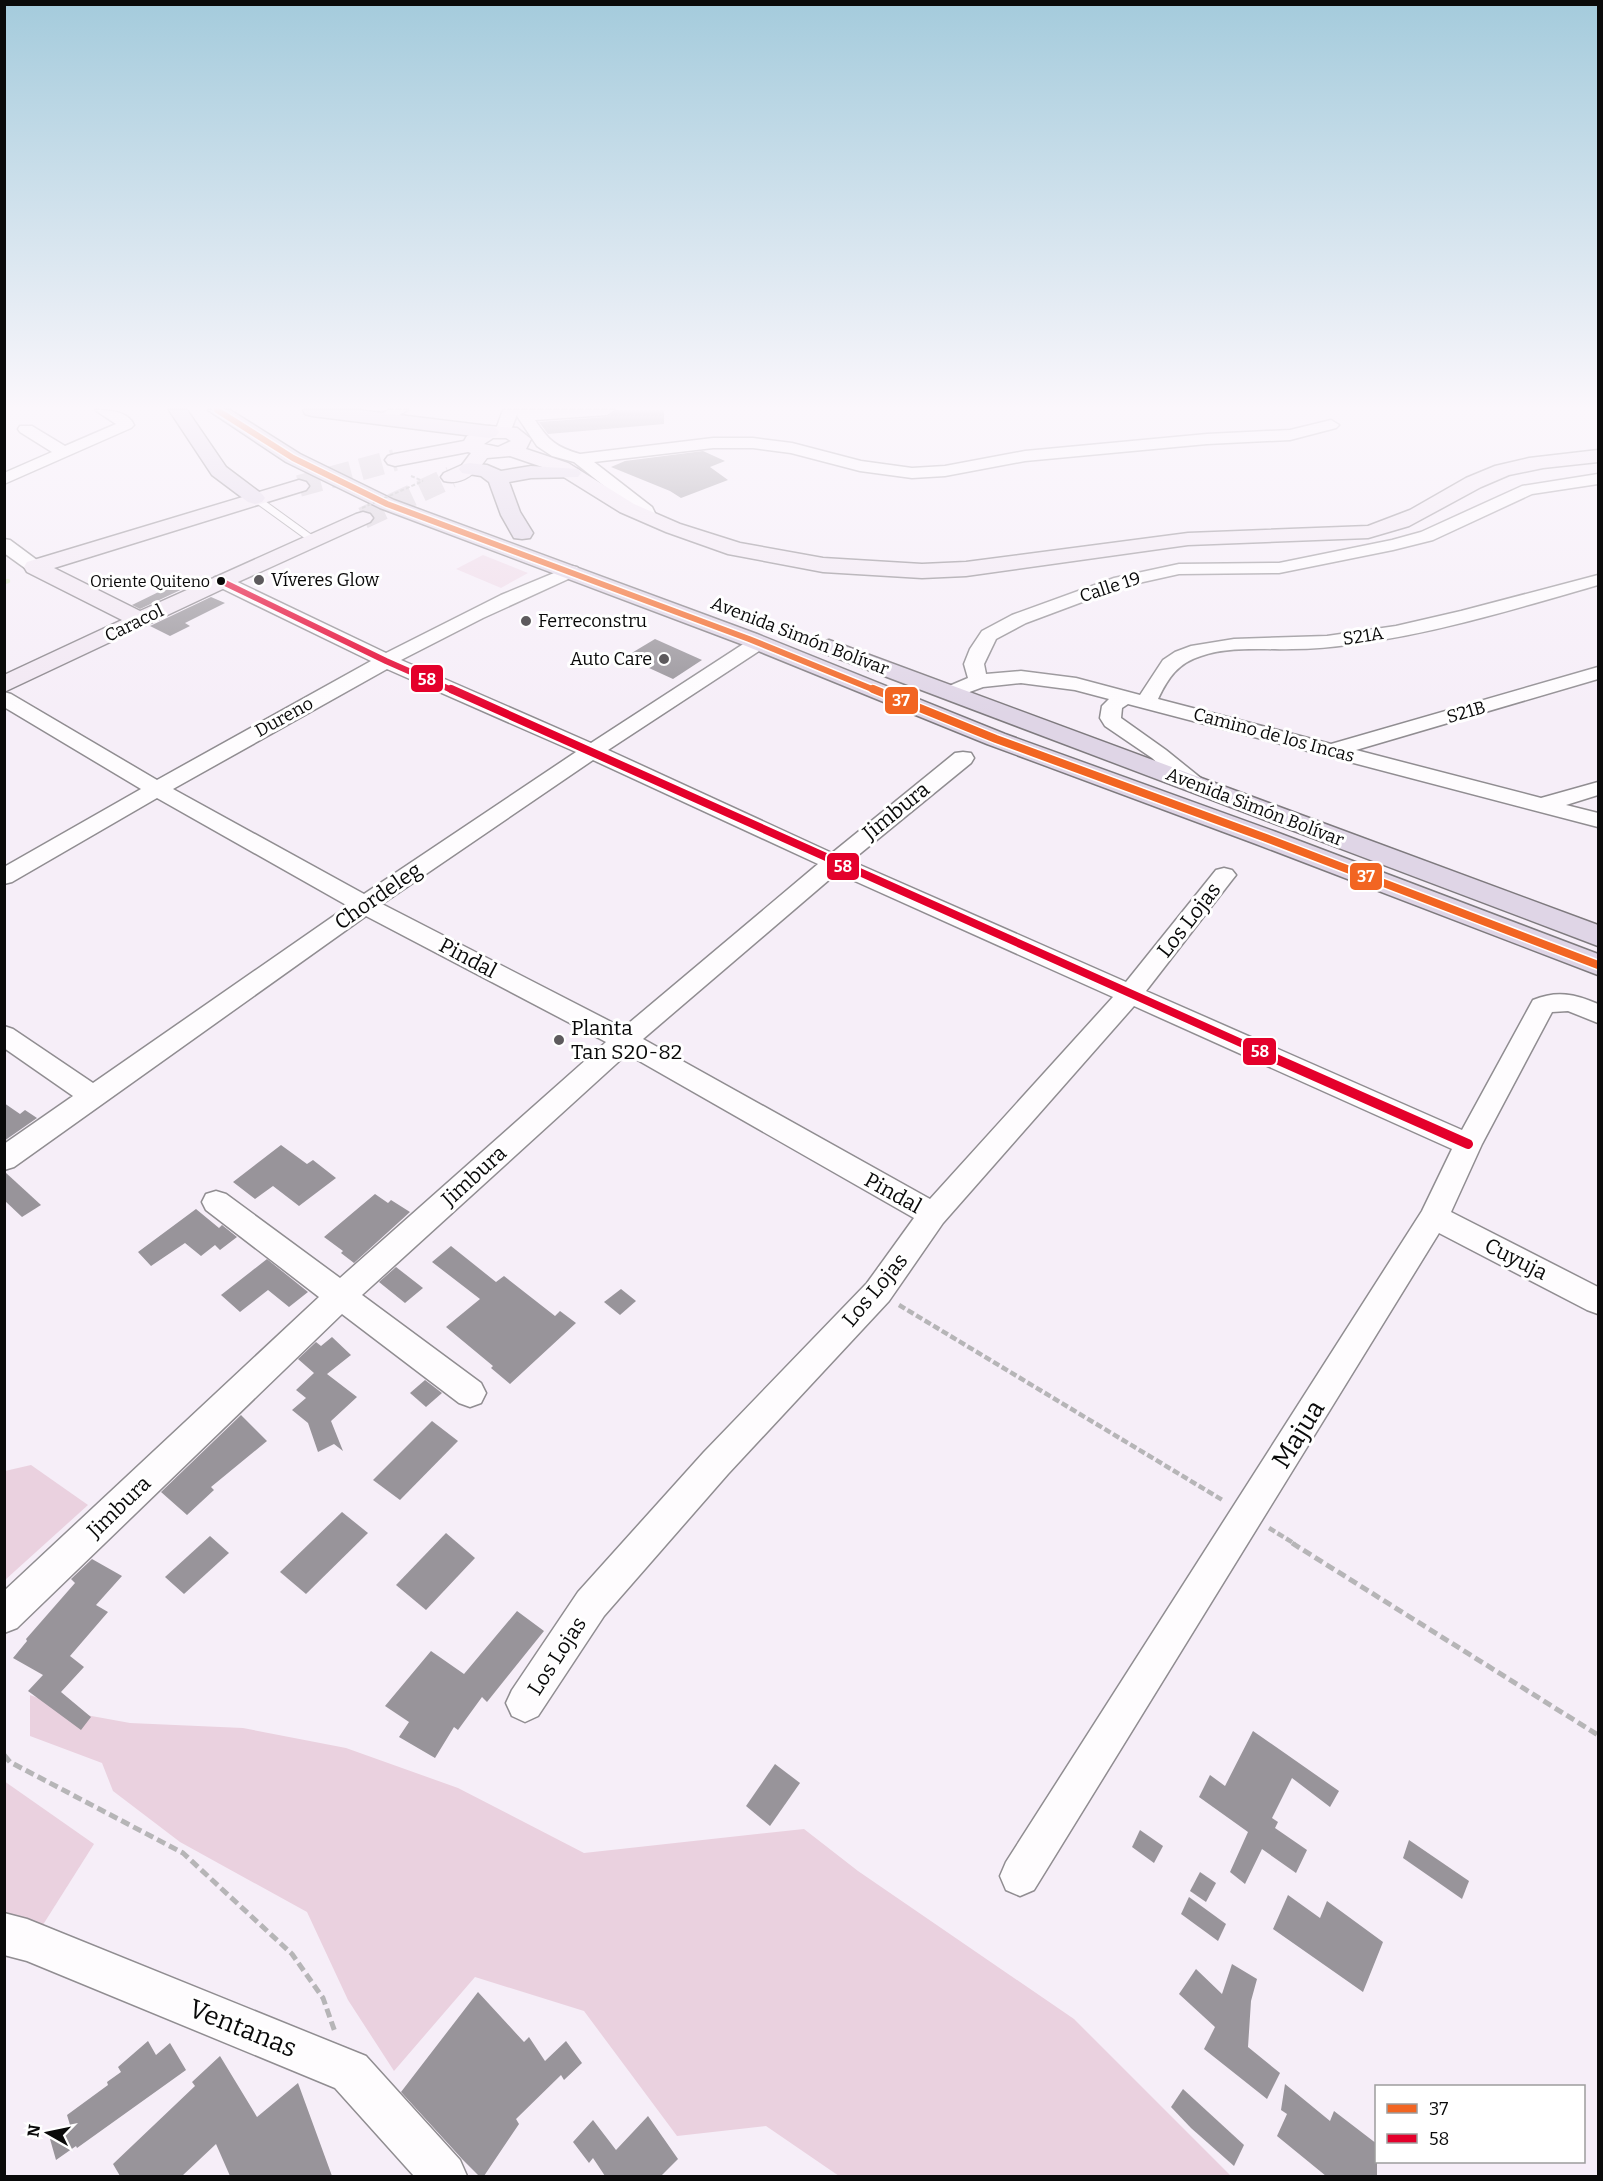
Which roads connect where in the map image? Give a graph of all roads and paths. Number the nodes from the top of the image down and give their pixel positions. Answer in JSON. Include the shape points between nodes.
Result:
{"nodes":[{"id":1,"x":211,"y":512,"type":"edge"},
{"id":2,"x":274,"y":512,"type":"edge"},
{"id":3,"x":410,"y":512,"type":"edge"},
{"id":4,"x":460,"y":512,"type":"tunnel mouth"},
{"id":5,"x":509,"y":512,"type":"edge"},
{"id":6,"x":636,"y":512,"type":"edge"},
{"id":7,"x":1425,"y":512,"type":"edge"},
{"id":8,"x":1480,"y":512,"type":"edge"},
{"id":9,"x":362,"y":513,"type":"tunnel mouth"},
{"id":10,"x":522,"y":533,"type":"junction"},
{"id":11,"x":314,"y":540,"type":"junction"},
{"id":12,"x":4,"y":544,"type":"edge"},
{"id":13,"x":35,"y":567,"type":"junction"},
{"id":14,"x":571,"y":571,"type":"junction"},
{"id":15,"x":1599,"y":580,"type":"edge"},
{"id":16,"x":221,"y":581,"type":"junction"},
{"id":17,"x":140,"y":620,"type":"junction"},
{"id":18,"x":758,"y":643,"type":"junction"},
{"id":19,"x":386,"y":661,"type":"junction"},
{"id":20,"x":1599,"y":674,"type":"edge"},
{"id":21,"x":979,"y":681,"type":"junction"},
{"id":22,"x":4,"y":685,"type":"edge"},
{"id":23,"x":949,"y":693,"type":"junction"},
{"id":24,"x":1125,"y":696,"type":"junction"},
{"id":25,"x":4,"y":698,"type":"edge"},
{"id":26,"x":1147,"y":702,"type":"junction"},
{"id":27,"x":1333,"y":750,"type":"junction"},
{"id":28,"x":592,"y":751,"type":"junction"},
{"id":29,"x":963,"y":758,"type":"dead end"},
{"id":30,"x":1194,"y":784,"type":"junction"},
{"id":31,"x":156,"y":788,"type":"junction"},
{"id":32,"x":1599,"y":788,"type":"edge"},
{"id":33,"x":1542,"y":805,"type":"junction"},
{"id":34,"x":1599,"y":820,"type":"edge"},
{"id":35,"x":833,"y":862,"type":"junction"},
{"id":36,"x":1224,"y":875,"type":"dead end"},
{"id":37,"x":4,"y":876,"type":"edge"},
{"id":38,"x":365,"y":905,"type":"junction"},
{"id":39,"x":1599,"y":936,"type":"edge"},
{"id":40,"x":1599,"y":965,"type":"edge"},
{"id":41,"x":1130,"y":994,"type":"junction"},
{"id":42,"x":1599,"y":1014,"type":"edge"},
{"id":43,"x":4,"y":1035,"type":"edge"},
{"id":44,"x":624,"y":1040,"type":"junction"},
{"id":45,"x":94,"y":1096,"type":"junction"},
{"id":46,"x":1468,"y":1144,"type":"junction"},
{"id":47,"x":4,"y":1159,"type":"edge"},
{"id":48,"x":216,"y":1202,"type":"dead end"},
{"id":49,"x":933,"y":1215,"type":"junction"},
{"id":50,"x":1434,"y":1217,"type":"junction"},
{"id":51,"x":341,"y":1295,"type":"junction"},
{"id":52,"x":1599,"y":1301,"type":"edge"},
{"id":53,"x":470,"y":1393,"type":"dead end"},
{"id":54,"x":4,"y":1616,"type":"edge"},
{"id":55,"x":525,"y":1703,"type":"dead end"},
{"id":56,"x":4,"y":1755,"type":"edge"},
{"id":57,"x":1020,"y":1876,"type":"dead end"},
{"id":58,"x":4,"y":1934,"type":"edge"},
{"id":59,"x":350,"y":2072,"type":"junction"},
{"id":60,"x":444,"y":2176,"type":"edge"}],
"edges":[{"from":1,"to":13,"type":"street"},
{"from":2,"to":11,"type":"lane"},
{"from":3,"to":14,"type":"highway","name":"Avenida Simón Bolívar"},
{"from":4,"to":10,"type":"highway","name":"Avenida Simón Bolívar"},
{"from":5,"to":10,"type":"highway"},
{"from":6,"to":7,"type":"street","via":[[736,549],[800,563],[922,571],[966,569],[1188,539],[1368,532],[1390,528]]},
{"from":8,"to":21,"type":"street","name":"Calle 19","via":[[1427,536],[1279,568],[1179,569],[1120,582],[995,631],[974,664]]},
{"from":9,"to":11,"type":"street","name":"Caracol"},
{"from":10,"to":23,"type":"highway","name":"Avenida Simón Bolívar"},
{"from":11,"to":16,"type":"street","name":"Caracol"},
{"from":12,"to":13,"type":"street"},
{"from":13,"to":17,"type":"street"},
{"from":14,"to":18,"type":"highway","name":"Avenida Simón Bolívar"},
{"from":14,"to":19,"type":"street","name":"Dureno","via":[[513,594]]},
{"from":15,"to":26,"type":"street","name":"S21A","via":[[1386,633],[1326,642],[1205,649],[1181,656],[1167,668],[1156,680]]},
{"from":16,"to":17,"type":"street","name":"Caracol"},
{"from":16,"to":19,"type":"street"},
{"from":17,"to":22,"type":"street","name":"Caracol"},
{"from":18,"to":28,"type":"street","name":"Chordeleg"},
{"from":18,"to":40,"type":"highway","name":"Avenida Simón Bolívar","via":[[996,739]]},
{"from":19,"to":28,"type":"street"},
{"from":19,"to":31,"type":"street","name":"Dureno"},
{"from":20,"to":27,"type":"street","name":"S21B"},
{"from":21,"to":23,"type":"street","name":"Camino de los Incas"},
{"from":21,"to":24,"type":"street","name":"Camino de los Incas","via":[[1049,679]]},
{"from":23,"to":30,"type":"highway","name":"Avenida Simón Bolívar"},
{"from":24,"to":26,"type":"street","name":"Camino de los Incas"},
{"from":24,"to":30,"type":"street","via":[[1112,706],[1112,722]]},
{"from":25,"to":31,"type":"street","name":"Pindal"},
{"from":26,"to":27,"type":"street","name":"Camino de los Incas"},
{"from":27,"to":33,"type":"street","name":"Camino de los Incas"},
{"from":28,"to":35,"type":"street"},
{"from":28,"to":38,"type":"street","name":"Chordeleg"},
{"from":29,"to":35,"type":"street","name":"Jimbura"},
{"from":30,"to":39,"type":"highway","name":"Avenida Simón Bolívar"},
{"from":31,"to":37,"type":"street","name":"Dureno"},
{"from":31,"to":38,"type":"street","name":"Pindal"},
{"from":32,"to":33,"type":"street"},
{"from":33,"to":34,"type":"street","name":"Camino de los Incas"},
{"from":35,"to":41,"type":"street"},
{"from":35,"to":44,"type":"street","name":"Jimbura"},
{"from":36,"to":41,"type":"street","name":"Los Lojas"},
{"from":38,"to":44,"type":"street","name":"Pindal"},
{"from":38,"to":45,"type":"street","name":"Chordeleg"},
{"from":41,"to":46,"type":"street"},
{"from":41,"to":49,"type":"street","name":"Los Lojas"},
{"from":42,"to":46,"type":"street","name":"Majua","via":[[1558,1001],[1542,1006]]},
{"from":43,"to":45,"type":"street"},
{"from":44,"to":49,"type":"street","name":"Pindal"},
{"from":44,"to":51,"type":"street","name":"Jimbura"},
{"from":45,"to":47,"type":"street","name":"Chordeleg"},
{"from":46,"to":50,"type":"street","name":"Majua"},
{"from":48,"to":51,"type":"street"},
{"from":49,"to":55,"type":"street","name":"Los Lojas","via":[[878,1292],[716,1462],[591,1604]]},
{"from":50,"to":52,"type":"street","name":"Cuyuja"},
{"from":50,"to":57,"type":"street","name":"Majua"},
{"from":51,"to":53,"type":"street"},
{"from":51,"to":54,"type":"street","name":"Jimbura"},
{"from":56,"to":59,"type":"path","via":[[9,1762],[183,1853],[292,1954],[323,1998]]},
{"from":58,"to":59,"type":"street","name":"Ventanas"},
{"from":59,"to":60,"type":"street","name":"Ventanas"}]}
